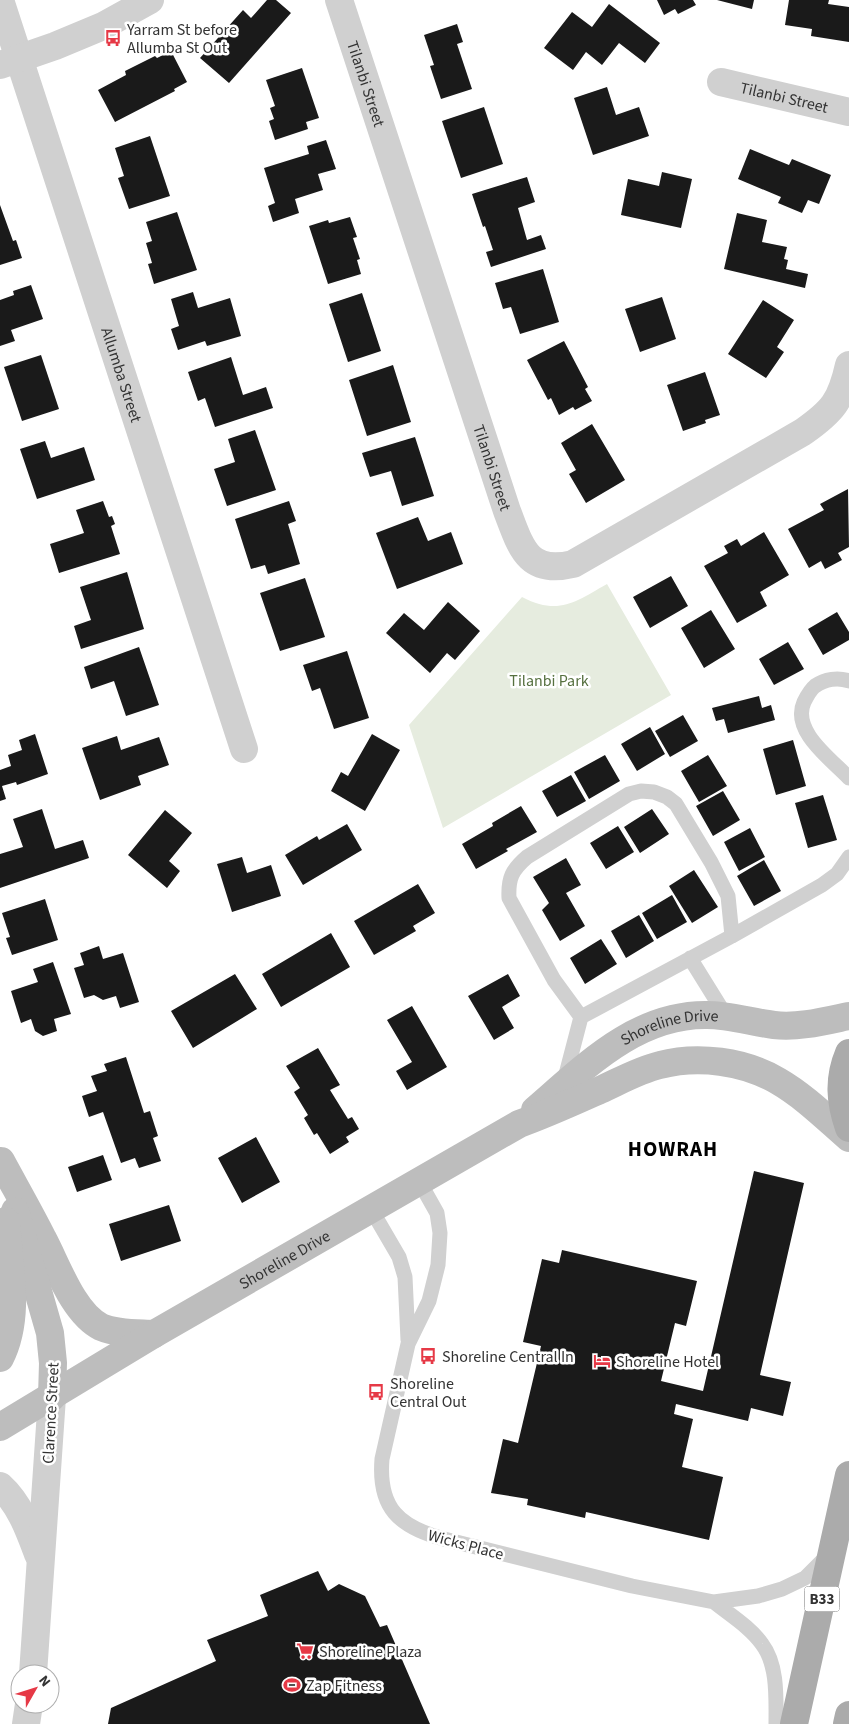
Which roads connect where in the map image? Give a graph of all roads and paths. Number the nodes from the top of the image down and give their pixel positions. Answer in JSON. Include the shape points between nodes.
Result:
{"nodes":[{"id":1,"x":0,"y":0,"type":"edge"},
{"id":2,"x":150,"y":0,"type":"edge"},
{"id":3,"x":339,"y":0,"type":"edge"},
{"id":4,"x":10,"y":62,"type":"edge"},
{"id":5,"x":721,"y":82,"type":"dead end"},
{"id":6,"x":849,"y":112,"type":"edge"},
{"id":7,"x":849,"y":365,"type":"edge"},
{"id":8,"x":849,"y":681,"type":"edge"},
{"id":9,"x":244,"y":749,"type":"dead end"},
{"id":10,"x":849,"y":778,"type":"edge"},
{"id":11,"x":849,"y":857,"type":"edge"},
{"id":12,"x":732,"y":936,"type":"junction"},
{"id":13,"x":690,"y":958,"type":"junction"},
{"id":14,"x":581,"y":1016,"type":"junction"},
{"id":15,"x":726,"y":1016,"type":"junction"},
{"id":16,"x":849,"y":1016,"type":"edge"},
{"id":17,"x":849,"y":1053,"type":"edge"},
{"id":18,"x":563,"y":1086,"type":"junction"},
{"id":19,"x":519,"y":1124,"type":"junction"},
{"id":20,"x":849,"y":1128,"type":"edge"},
{"id":21,"x":849,"y":1138,"type":"edge"},
{"id":22,"x":0,"y":1160,"type":"edge"},
{"id":23,"x":419,"y":1181,"type":"junction"},
{"id":24,"x":371,"y":1209,"type":"junction"},
{"id":25,"x":154,"y":1334,"type":"junction"},
{"id":26,"x":408,"y":1344,"type":"junction"},
{"id":27,"x":0,"y":1358,"type":"edge"},
{"id":28,"x":52,"y":1397,"type":"junction"},
{"id":29,"x":0,"y":1427,"type":"edge"},
{"id":30,"x":849,"y":1475,"type":"edge"},
{"id":31,"x":0,"y":1486,"type":"edge"},
{"id":32,"x":833,"y":1550,"type":"junction"},
{"id":33,"x":40,"y":1560,"type":"junction"},
{"id":34,"x":714,"y":1602,"type":"junction"},
{"id":35,"x":34,"y":1664,"type":"edge"},
{"id":36,"x":849,"y":1715,"type":"edge"},
{"id":37,"x":776,"y":1724,"type":"edge"},
{"id":38,"x":794,"y":1724,"type":"edge"},
{"id":39,"x":847,"y":1724,"type":"edge"}],
"edges":[{"from":1,"to":4,"type":"street","name":"Allumba Street"},
{"from":2,"to":4,"type":"street","via":[[103,26]]},
{"from":3,"to":7,"type":"street","name":"Tilanbi Street","via":[[507,511],[529,558],[558,568],[573,564],[803,432],[824,418],[836,403]]},
{"from":4,"to":9,"type":"street","name":"Allumba Street"},
{"from":5,"to":6,"type":"street","name":"Tilanbi Street"},
{"from":8,"to":10,"type":"lane","via":[[836,679],[815,686],[807,695],[802,717],[804,729],[811,740]]},
{"from":11,"to":12,"type":"lane","via":[[837,874],[822,885]]},
{"from":12,"to":13,"type":"lane"},
{"from":12,"to":14,"type":"lane","via":[[728,896],[676,804],[654,792],[630,794],[527,857],[511,874],[508,885],[509,898],[554,980]]},
{"from":13,"to":14,"type":"lane"},
{"from":13,"to":15,"type":"lane"},
{"from":14,"to":18,"type":"lane"},
{"from":15,"to":16,"type":"main road","name":"Shoreline Drive","via":[[775,1025]]},
{"from":15,"to":18,"type":"main road","name":"Shoreline Drive","via":[[691,1015],[652,1024],[602,1053]]},
{"from":17,"to":20,"type":"main road","via":[[840,1087]]},
{"from":18,"to":19,"type":"main road","name":"Shoreline Drive"},
{"from":19,"to":21,"type":"main road","name":"Shoreline Drive","via":[[647,1069],[700,1060],[745,1068],[778,1081]]},
{"from":19,"to":23,"type":"main road","name":"Shoreline Drive"},
{"from":22,"to":25,"type":"main road","via":[[70,1295],[83,1311],[104,1328]]},
{"from":22,"to":27,"type":"main road","via":[[12,1304],[9,1332]]},
{"from":22,"to":28,"type":"main road","name":"Clarence Street","via":[[50,1333]]},
{"from":23,"to":24,"type":"main road","name":"Shoreline Drive"},
{"from":23,"to":26,"type":"lane","name":"Wicks Place","via":[[437,1213],[440,1233],[438,1265],[428,1301]]},
{"from":24,"to":25,"type":"main road","name":"Shoreline Drive"},
{"from":24,"to":26,"type":"lane","name":"Wicks Place","via":[[399,1257],[405,1277]]},
{"from":25,"to":28,"type":"main road","name":"Shoreline Drive"},
{"from":26,"to":34,"type":"lane","name":"Wicks Place","via":[[380,1475],[385,1496],[401,1521],[423,1534],[632,1586]]},
{"from":28,"to":29,"type":"main road","name":"Shoreline Drive"},
{"from":28,"to":33,"type":"street","name":"Clarence Street"},
{"from":30,"to":32,"type":"main road","number":"B33"},
{"from":31,"to":33,"type":"street","via":[[24,1520]]},
{"from":32,"to":34,"type":"lane","via":[[805,1578],[782,1590]]},
{"from":32,"to":38,"type":"main road","number":"B33"},
{"from":33,"to":35,"type":"street","name":"Clarence Street"},
{"from":34,"to":37,"type":"lane","via":[[763,1644],[772,1666]]},
{"from":36,"to":39,"type":"main road"}]}
